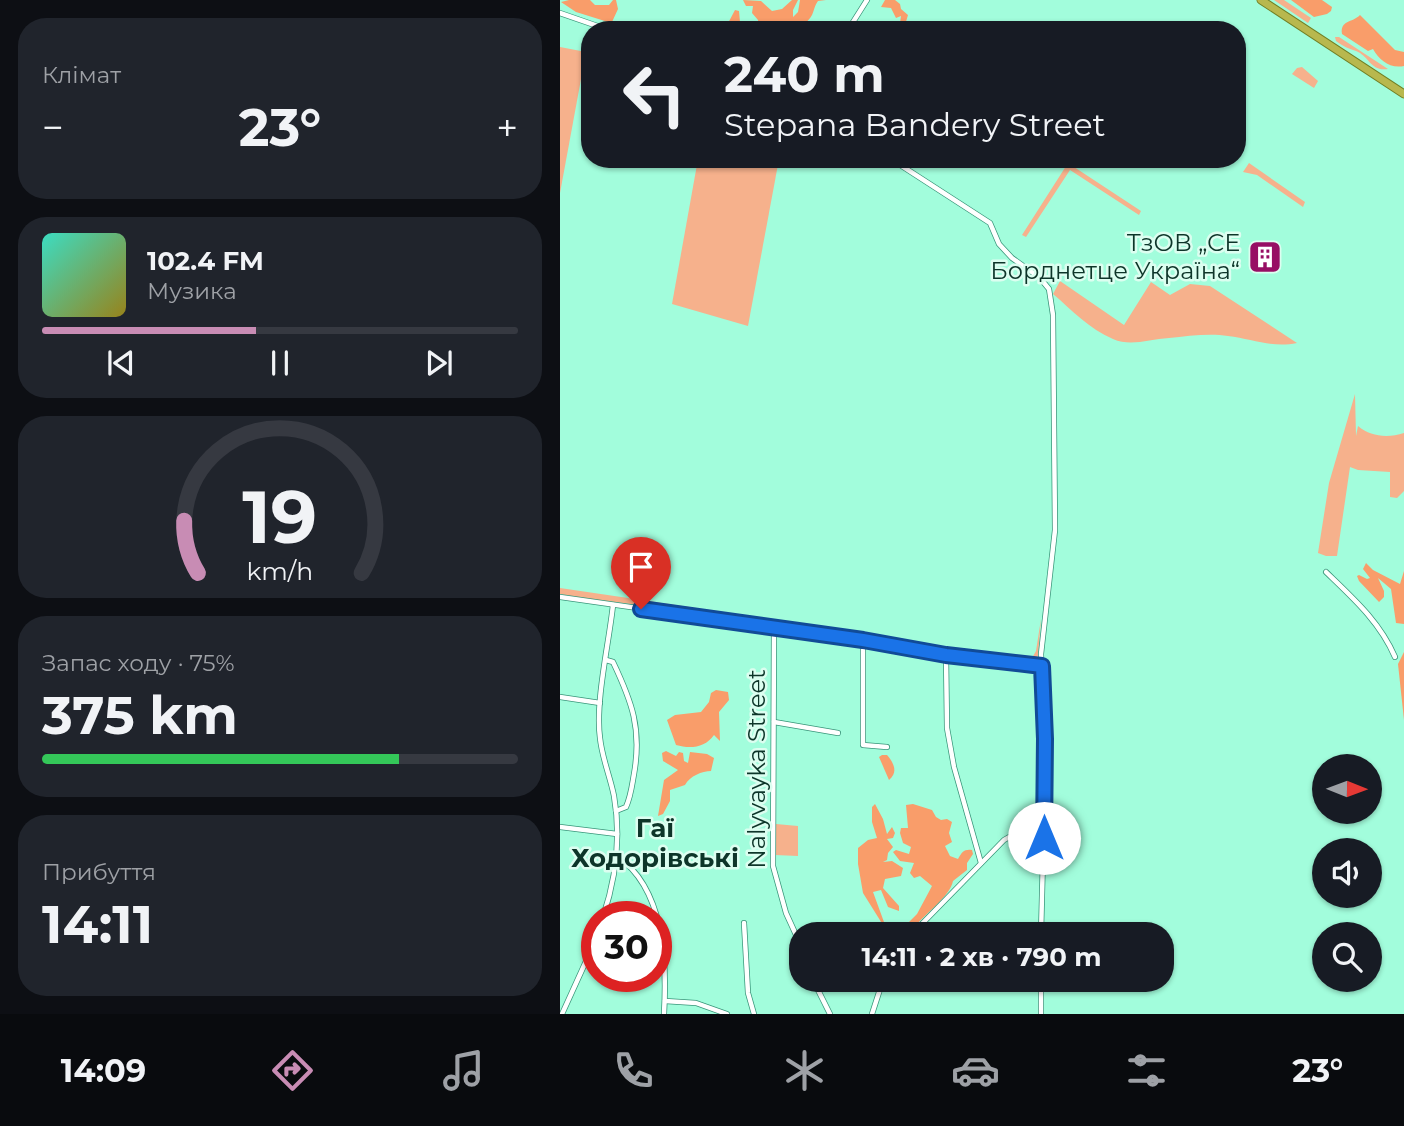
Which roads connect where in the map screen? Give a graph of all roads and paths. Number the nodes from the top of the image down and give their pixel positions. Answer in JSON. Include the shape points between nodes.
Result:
{"nodes":[{"id":1,"x":867,"y":0,"type":"edge"},
{"id":2,"x":1261,"y":0,"type":"edge"},
{"id":3,"x":560,"y":13,"type":"edge"},
{"id":4,"x":583,"y":21,"type":"edge"},
{"id":5,"x":854,"y":21,"type":"edge"},
{"id":6,"x":1404,"y":94,"type":"edge"},
{"id":7,"x":905,"y":168,"type":"edge"},
{"id":8,"x":1326,"y":572,"type":"dead end"},
{"id":9,"x":560,"y":597,"type":"edge"},
{"id":10,"x":613,"y":605,"type":"junction"},
{"id":11,"x":774,"y":628,"type":"junction"},
{"id":12,"x":863,"y":640,"type":"junction"},
{"id":13,"x":946,"y":655,"type":"junction"},
{"id":14,"x":1395,"y":657,"type":"dead end"},
{"id":15,"x":606,"y":660,"type":"junction"},
{"id":16,"x":1042,"y":666,"type":"junction"},
{"id":17,"x":560,"y":697,"type":"edge"},
{"id":18,"x":600,"y":703,"type":"junction"},
{"id":19,"x":774,"y":722,"type":"junction"},
{"id":20,"x":838,"y":733,"type":"dead end"},
{"id":21,"x":887,"y":747,"type":"dead end"},
{"id":22,"x":616,"y":811,"type":"junction"},
{"id":23,"x":1044,"y":822,"type":"junction"},
{"id":24,"x":560,"y":827,"type":"edge"},
{"id":25,"x":617,"y":834,"type":"junction"},
{"id":26,"x":616,"y":855,"type":"junction"},
{"id":27,"x":981,"y":863,"type":"junction"},
{"id":28,"x":608,"y":901,"type":"edge"},
{"id":29,"x":790,"y":922,"type":"edge"},
{"id":30,"x":924,"y":922,"type":"edge"},
{"id":31,"x":1041,"y":922,"type":"edge"},
{"id":32,"x":744,"y":923,"type":"dead end"},
{"id":33,"x":581,"y":972,"type":"edge"},
{"id":34,"x":819,"y":992,"type":"edge"},
{"id":35,"x":879,"y":992,"type":"edge"},
{"id":36,"x":1041,"y":992,"type":"edge"},
{"id":37,"x":665,"y":1001,"type":"junction"},
{"id":38,"x":562,"y":1014,"type":"edge"},
{"id":39,"x":664,"y":1014,"type":"edge"},
{"id":40,"x":727,"y":1014,"type":"edge"},
{"id":41,"x":754,"y":1014,"type":"edge"},
{"id":42,"x":830,"y":1014,"type":"edge"},
{"id":43,"x":872,"y":1014,"type":"edge"},
{"id":44,"x":1041,"y":1014,"type":"edge"}],
"edges":[{"from":1,"to":5,"type":"street"},
{"from":2,"to":6,"type":"highway"},
{"from":3,"to":4,"type":"street"},
{"from":7,"to":16,"type":"street","via":[[990,223],[999,244],[1049,289],[1055,530]]},
{"from":8,"to":14,"type":"street","via":[[1370,615]]},
{"from":9,"to":10,"type":"street"},
{"from":10,"to":11,"type":"street"},
{"from":10,"to":15,"type":"street"},
{"from":11,"to":12,"type":"street"},
{"from":11,"to":19,"type":"street","name":"Nalyvayka Street"},
{"from":12,"to":13,"type":"street"},
{"from":12,"to":21,"type":"street","via":[[863,745]]},
{"from":13,"to":16,"type":"street"},
{"from":13,"to":27,"type":"street","via":[[947,729]]},
{"from":15,"to":18,"type":"street"},
{"from":15,"to":22,"type":"street","via":[[613,662],[622,681],[638,735],[629,801]]},
{"from":16,"to":23,"type":"street"},
{"from":17,"to":18,"type":"street"},
{"from":18,"to":22,"type":"street","via":[[599,737]]},
{"from":19,"to":20,"type":"street"},
{"from":19,"to":29,"type":"street","name":"Nalyvayka Street","via":[[774,872]]},
{"from":22,"to":25,"type":"street"},
{"from":23,"to":27,"type":"street","via":[[1010,836]]},
{"from":23,"to":31,"type":"street"},
{"from":24,"to":25,"type":"street"},
{"from":25,"to":26,"type":"street"},
{"from":26,"to":28,"type":"street"},
{"from":26,"to":37,"type":"street","via":[[639,879],[655,913],[662,942]]},
{"from":27,"to":30,"type":"street"},
{"from":32,"to":41,"type":"street","via":[[748,993]]},
{"from":33,"to":38,"type":"street"},
{"from":34,"to":42,"type":"street"},
{"from":35,"to":43,"type":"street"},
{"from":36,"to":44,"type":"street"},
{"from":37,"to":39,"type":"street"},
{"from":37,"to":40,"type":"street","via":[[696,1003]]}]}
